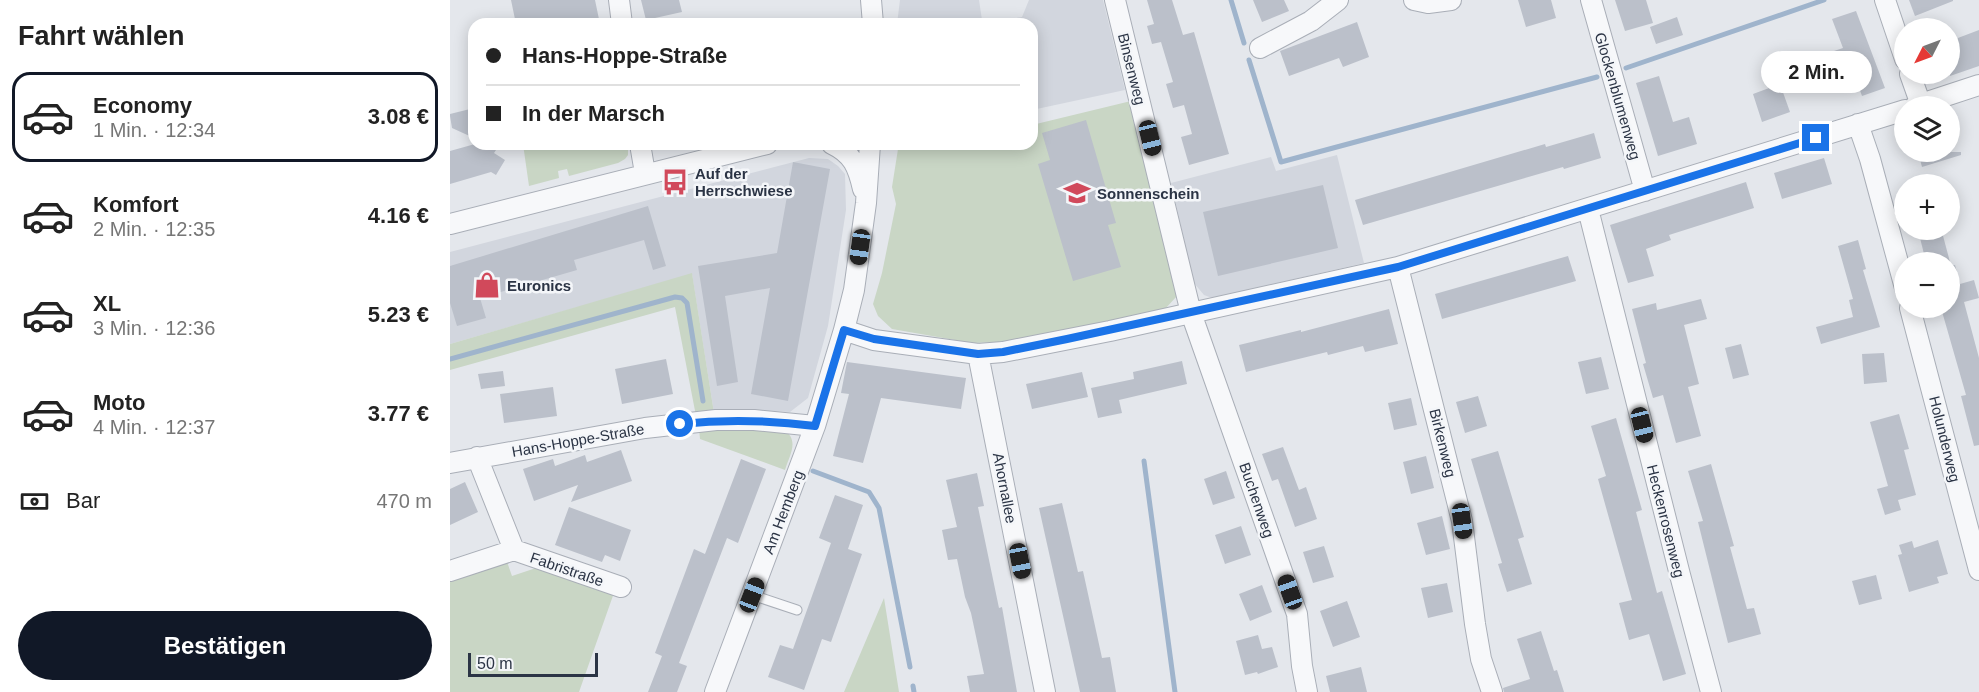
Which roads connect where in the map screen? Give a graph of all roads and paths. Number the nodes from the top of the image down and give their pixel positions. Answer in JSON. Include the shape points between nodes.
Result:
{"nodes":[{"id":1,"x":619,"y":0,"type":"edge"},
{"id":2,"x":872,"y":0,"type":"edge"},
{"id":3,"x":1115,"y":0,"type":"edge"},
{"id":4,"x":1338,"y":0,"type":"edge"},
{"id":5,"x":1414,"y":0,"type":"edge"},
{"id":6,"x":1451,"y":0,"type":"edge"},
{"id":7,"x":1591,"y":0,"type":"edge"},
{"id":8,"x":1885,"y":0,"type":"edge"},
{"id":9,"x":621,"y":18,"type":"edge"},
{"id":10,"x":873,"y":18,"type":"edge"},
{"id":11,"x":1894,"y":27,"type":"edge"},
{"id":12,"x":1260,"y":48,"type":"dead end"},
{"id":13,"x":1979,"y":84,"type":"edge"},
{"id":14,"x":1945,"y":96,"type":"edge"},
{"id":15,"x":1894,"y":113,"type":"edge"},
{"id":16,"x":1858,"y":124,"type":"junction"},
{"id":17,"x":641,"y":150,"type":"edge"},
{"id":18,"x":742,"y":150,"type":"edge"},
{"id":19,"x":842,"y":150,"type":"edge"},
{"id":20,"x":870,"y":150,"type":"edge"},
{"id":21,"x":645,"y":173,"type":"junction"},
{"id":22,"x":1646,"y":191,"type":"junction"},
{"id":23,"x":866,"y":203,"type":"junction"},
{"id":24,"x":1588,"y":209,"type":"junction"},
{"id":25,"x":450,"y":224,"type":"edge"},
{"id":26,"x":1895,"y":252,"type":"edge"},
{"id":27,"x":1398,"y":267,"type":"junction"},
{"id":28,"x":1191,"y":313,"type":"junction"},
{"id":29,"x":1913,"y":318,"type":"edge"},
{"id":30,"x":844,"y":330,"type":"junction"},
{"id":31,"x":978,"y":354,"type":"junction"},
{"id":32,"x":815,"y":426,"type":"junction"},
{"id":33,"x":477,"y":457,"type":"junction"},
{"id":34,"x":450,"y":463,"type":"edge"},
{"id":35,"x":514,"y":550,"type":"junction"},
{"id":36,"x":1979,"y":570,"type":"edge"},
{"id":37,"x":450,"y":571,"type":"edge"},
{"id":38,"x":621,"y":587,"type":"dead end"},
{"id":39,"x":752,"y":595,"type":"junction"},
{"id":40,"x":797,"y":610,"type":"dead end"},
{"id":41,"x":715,"y":692,"type":"edge"},
{"id":42,"x":1046,"y":692,"type":"edge"},
{"id":43,"x":1307,"y":692,"type":"edge"},
{"id":44,"x":1492,"y":692,"type":"edge"},
{"id":45,"x":1712,"y":692,"type":"edge"}],
"edges":[{"from":1,"to":9,"type":"street"},
{"from":2,"to":10,"type":"street"},
{"from":3,"to":28,"type":"street","name":"Binsenweg"},
{"from":4,"to":12,"type":"street","via":[[1311,21]]},
{"from":5,"to":6,"type":"street"},
{"from":7,"to":22,"type":"street","name":"Glockenblumenweg"},
{"from":8,"to":11,"type":"street"},
{"from":13,"to":14,"type":"street"},
{"from":15,"to":16,"type":"street"},
{"from":16,"to":22,"type":"street"},
{"from":16,"to":26,"type":"street"},
{"from":17,"to":21,"type":"street"},
{"from":18,"to":21,"type":"street"},
{"from":19,"to":23,"type":"street","via":[[858,168]]},
{"from":20,"to":23,"type":"street","name":"Am Hemberg"},
{"from":21,"to":25,"type":"street"},
{"from":22,"to":24,"type":"street"},
{"from":23,"to":30,"type":"street","name":"Am Hemberg","via":[[854,290]]},
{"from":24,"to":27,"type":"street"},
{"from":24,"to":45,"type":"street","name":"Heckenrosenweg"},
{"from":27,"to":28,"type":"street"},
{"from":27,"to":44,"type":"street","name":"Birkenweg","via":[[1462,521],[1481,659]]},
{"from":28,"to":31,"type":"street"},
{"from":28,"to":43,"type":"street","name":"Buchenweg","via":[[1297,614]]},
{"from":29,"to":36,"type":"street","name":"Holunderweg"},
{"from":30,"to":31,"type":"street","via":[[874,339]]},
{"from":30,"to":32,"type":"street","name":"Am Hemberg"},
{"from":31,"to":42,"type":"street","name":"Ahornallee"},
{"from":32,"to":33,"type":"street","name":"Hans-Hoppe-Straße","via":[[716,420]]},
{"from":32,"to":39,"type":"street","name":"Am Hemberg"},
{"from":33,"to":34,"type":"street","name":"Hans-Hoppe-Straße"},
{"from":33,"to":35,"type":"street","name":"Fabristraße"},
{"from":35,"to":37,"type":"street","name":"Fabristraße"},
{"from":35,"to":38,"type":"street","name":"Fabristraße"},
{"from":39,"to":40,"type":"lane"},
{"from":39,"to":41,"type":"street","name":"Am Hemberg"}]}
